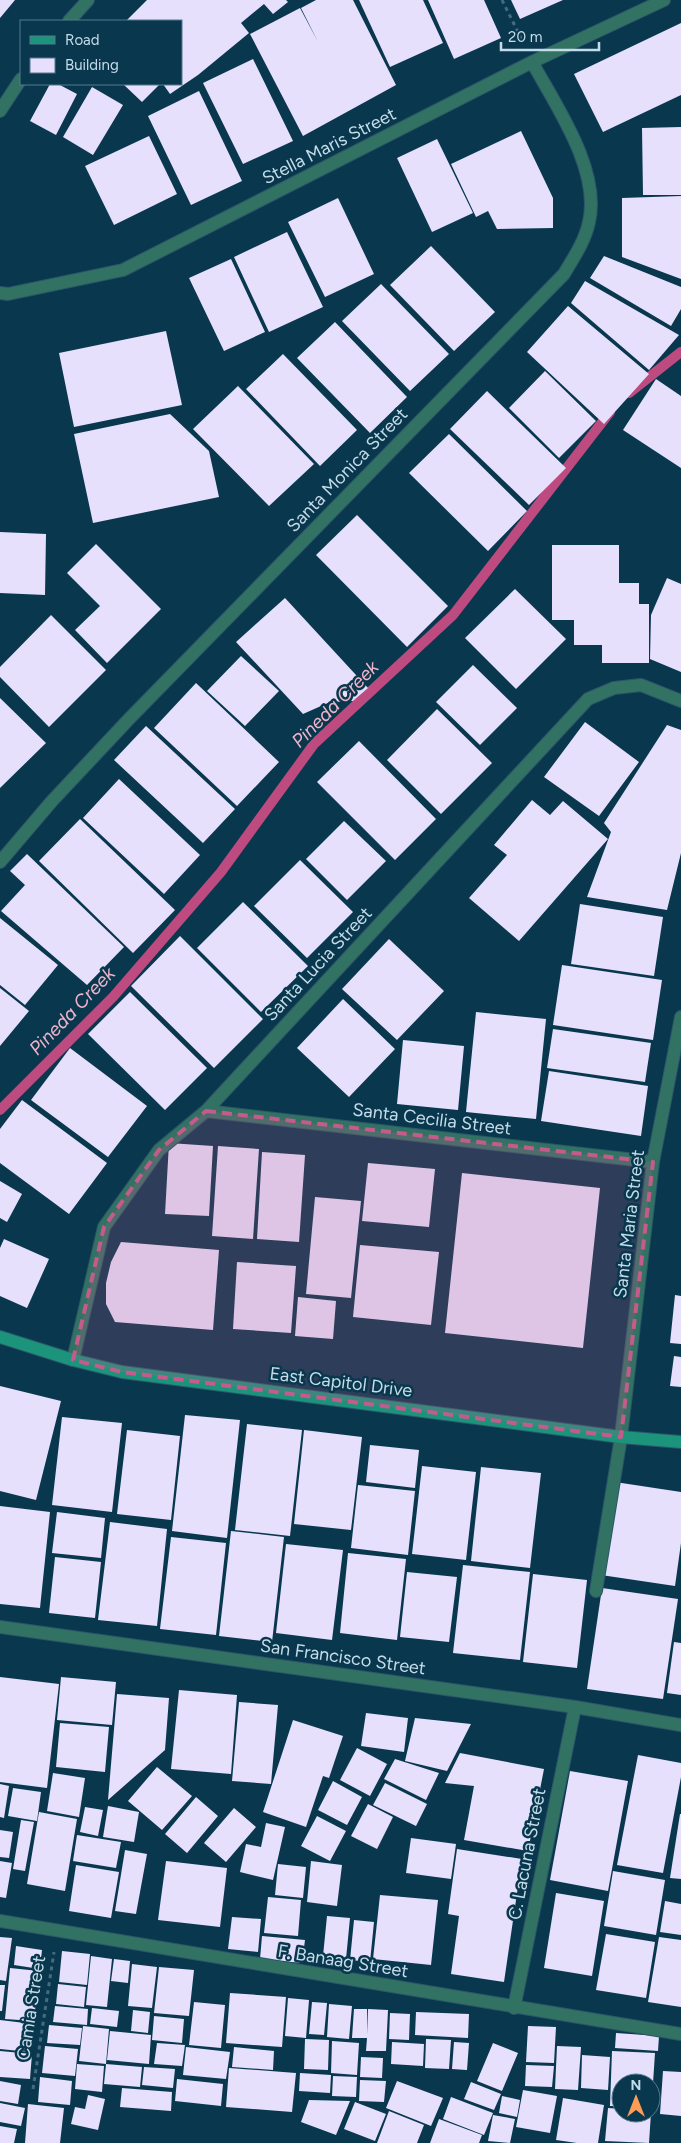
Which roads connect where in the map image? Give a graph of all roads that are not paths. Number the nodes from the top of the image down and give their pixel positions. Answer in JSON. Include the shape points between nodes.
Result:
{"nodes":[{"id":1,"x":88,"y":0,"type":"edge"},
{"id":2,"x":664,"y":0,"type":"edge"},
{"id":3,"x":70,"y":20,"type":"edge"},
{"id":4,"x":532,"y":62,"type":"junction"},
{"id":5,"x":20,"y":81,"type":"edge"},
{"id":6,"x":0,"y":111,"type":"edge"},
{"id":7,"x":0,"y":293,"type":"edge"},
{"id":8,"x":681,"y":701,"type":"edge"},
{"id":9,"x":0,"y":862,"type":"edge"},
{"id":10,"x":681,"y":1017,"type":"edge"},
{"id":11,"x":206,"y":1111,"type":"junction"},
{"id":12,"x":653,"y":1162,"type":"junction"},
{"id":13,"x":0,"y":1337,"type":"edge"},
{"id":14,"x":72,"y":1360,"type":"junction"},
{"id":15,"x":621,"y":1437,"type":"junction"},
{"id":16,"x":681,"y":1442,"type":"edge"},
{"id":17,"x":596,"y":1591,"type":"dead end"},
{"id":18,"x":0,"y":1627,"type":"edge"},
{"id":19,"x":575,"y":1707,"type":"junction"},
{"id":20,"x":681,"y":1725,"type":"edge"},
{"id":21,"x":0,"y":1921,"type":"edge"},
{"id":22,"x":514,"y":2008,"type":"junction"},
{"id":23,"x":681,"y":2034,"type":"edge"}],
"edges":[{"from":1,"to":3,"type":"street"},
{"from":2,"to":4,"type":"street","name":"Stella Maris Street"},
{"from":4,"to":7,"type":"street","name":"Stella Maris Street","via":[[123,270]]},
{"from":4,"to":9,"type":"street","name":"Santa Monica Street","via":[[571,132],[588,183],[589,221],[571,262],[129,719]]},
{"from":5,"to":6,"type":"street"},
{"from":8,"to":11,"type":"street","name":"Santa Lucia Street","via":[[641,685],[614,688],[588,699]]},
{"from":10,"to":12,"type":"street","name":"Santa Maria Street"},
{"from":11,"to":12,"type":"street","name":"Santa Cecilia Street"},
{"from":11,"to":14,"type":"street","name":"Santa Lucia Street","via":[[159,1150],[104,1227]]},
{"from":12,"to":15,"type":"street","name":"Santa Maria Street"},
{"from":13,"to":14,"type":"street","name":"East Capitol Drive"},
{"from":14,"to":15,"type":"street","name":"East Capitol Drive","via":[[122,1372]]},
{"from":15,"to":16,"type":"street","name":"East Capitol Drive"},
{"from":15,"to":17,"type":"street","name":"Santa Maria Street"},
{"from":18,"to":19,"type":"street","name":"San Francisco Street"},
{"from":19,"to":20,"type":"street","name":"San Francisco Street"},
{"from":19,"to":22,"type":"street","name":"C. Lacuna Street"},
{"from":21,"to":22,"type":"street","name":"F. Banaag Street"},
{"from":22,"to":23,"type":"street","name":"F. Banaag Street"}]}
